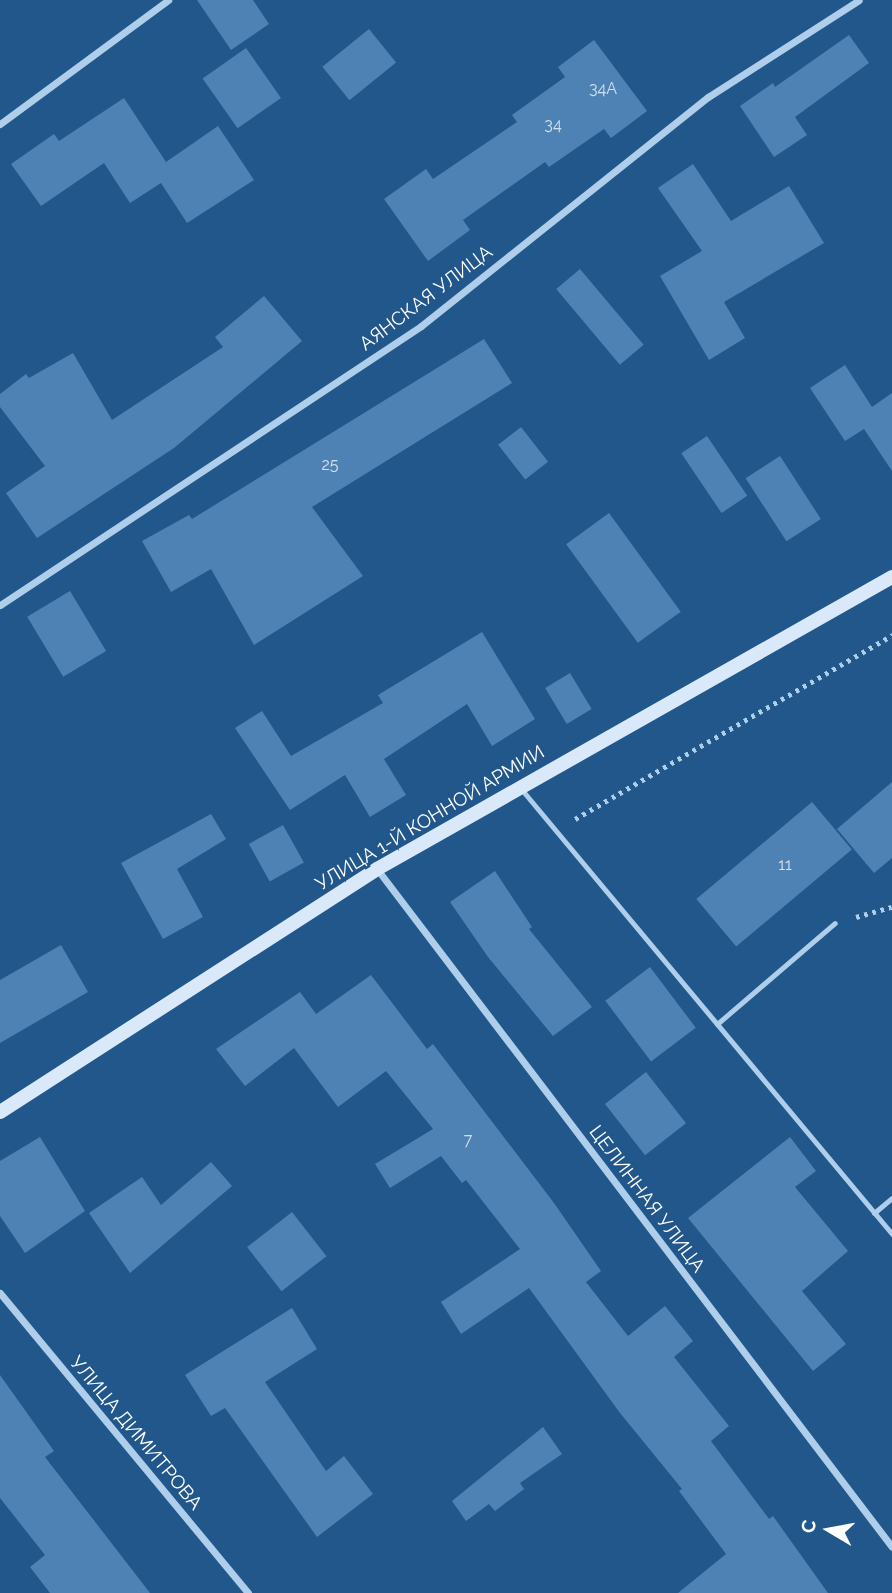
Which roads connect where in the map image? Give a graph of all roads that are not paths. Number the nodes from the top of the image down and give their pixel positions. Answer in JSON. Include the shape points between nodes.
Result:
{"nodes":[{"id":1,"x":168,"y":0,"type":"edge"},
{"id":2,"x":859,"y":0,"type":"edge"},
{"id":3,"x":0,"y":124,"type":"edge"},
{"id":4,"x":892,"y":577,"type":"edge"},
{"id":5,"x":0,"y":605,"type":"edge"},
{"id":6,"x":519,"y":787,"type":"junction"},
{"id":7,"x":377,"y":869,"type":"junction"},
{"id":8,"x":835,"y":923,"type":"road end"},
{"id":9,"x":717,"y":1024,"type":"junction"},
{"id":10,"x":0,"y":1112,"type":"edge"},
{"id":11,"x":892,"y":1198,"type":"edge"},
{"id":12,"x":874,"y":1213,"type":"junction"},
{"id":13,"x":892,"y":1234,"type":"edge"},
{"id":14,"x":0,"y":1293,"type":"edge"},
{"id":15,"x":892,"y":1547,"type":"edge"},
{"id":16,"x":248,"y":1593,"type":"edge"}],
"edges":[{"from":1,"to":3,"type":"street"},
{"from":2,"to":5,"type":"street","name":"АЯНСКАЯ УЛИЦА","via":[[708,97],[421,326]]},
{"from":4,"to":6,"type":"street","name":"УЛИЦА 1-Й КОННОЙ АРМИИ"},
{"from":6,"to":7,"type":"street","name":"УЛИЦА 1-Й КОННОЙ АРМИИ"},
{"from":6,"to":9,"type":"lane"},
{"from":7,"to":10,"type":"street","name":"УЛИЦА 1-Й КОННОЙ АРМИИ"},
{"from":7,"to":15,"type":"street","name":"ЦЕЛИННАЯ УЛИЦА"},
{"from":8,"to":9,"type":"lane"},
{"from":9,"to":12,"type":"lane"},
{"from":11,"to":12,"type":"lane"},
{"from":12,"to":13,"type":"lane"},
{"from":14,"to":16,"type":"street","name":"УЛИЦА ДИМИТРОВА"}]}
